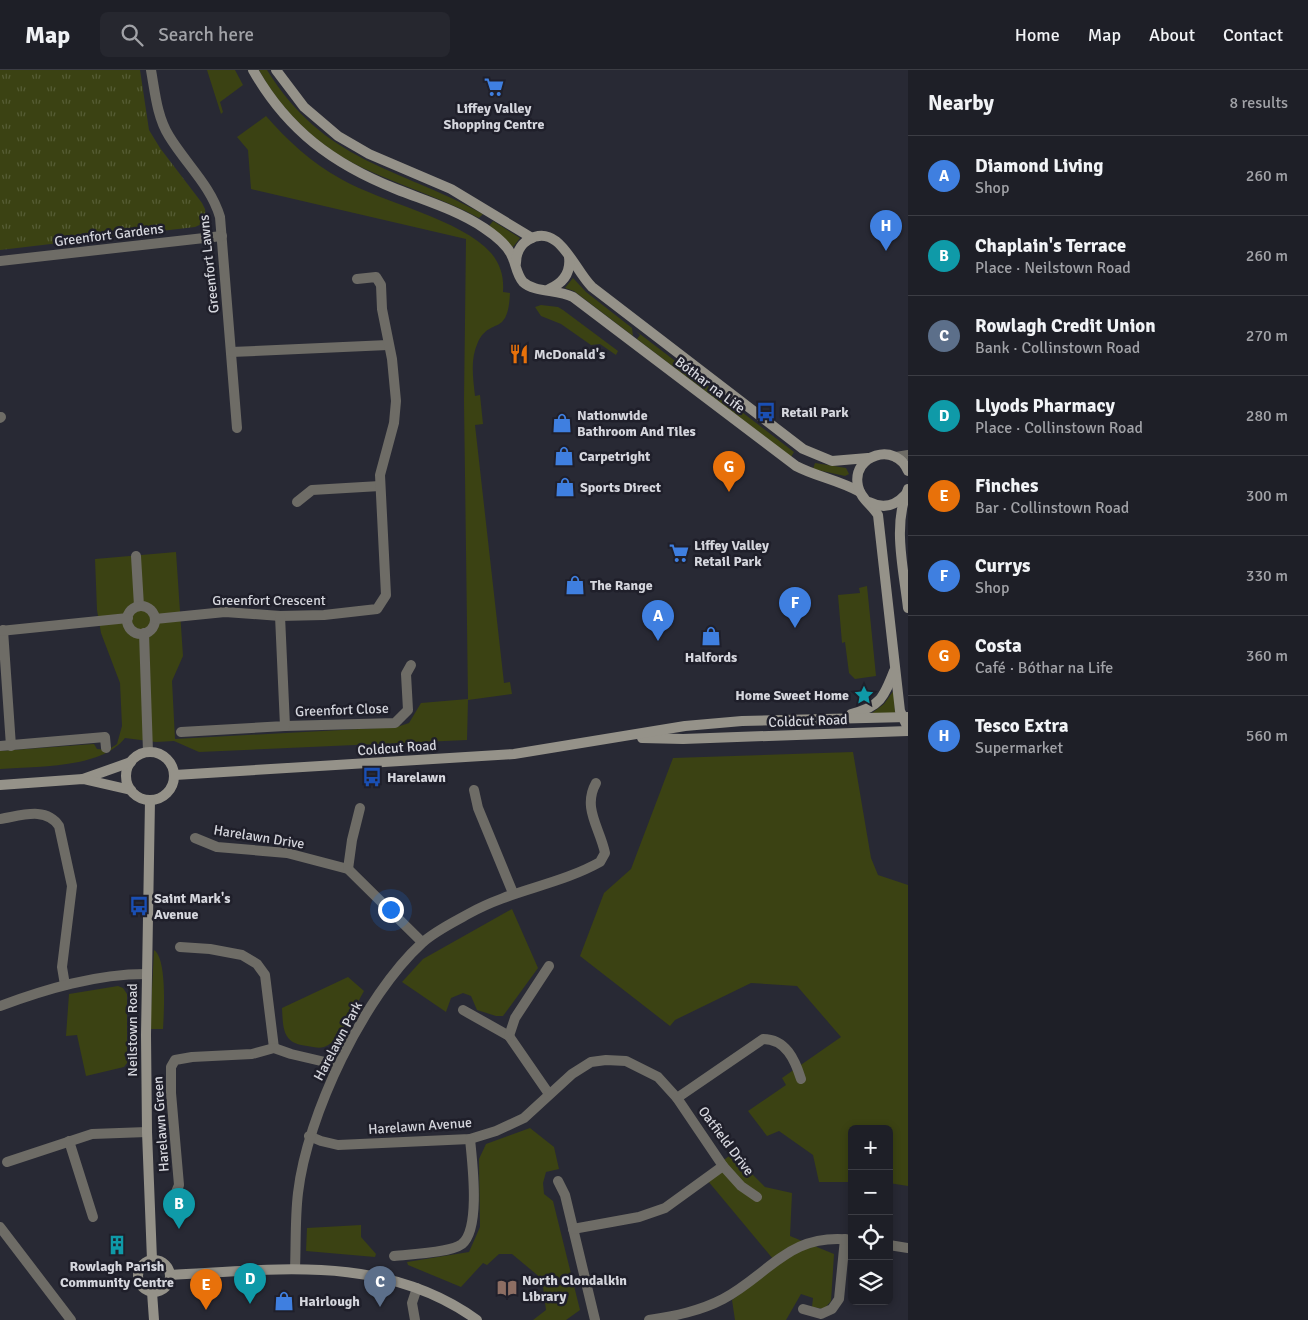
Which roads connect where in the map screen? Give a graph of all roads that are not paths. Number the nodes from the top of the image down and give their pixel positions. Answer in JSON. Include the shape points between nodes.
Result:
{"nodes":[{"id":1,"x":150,"y":70,"type":"edge"},
{"id":2,"x":253,"y":70,"type":"edge"},
{"id":3,"x":276,"y":70,"type":"edge"},
{"id":4,"x":222,"y":236,"type":"junction"},
{"id":5,"x":532,"y":238,"type":"junction"},
{"id":6,"x":568,"y":255,"type":"junction"},
{"id":7,"x":0,"y":261,"type":"edge"},
{"id":8,"x":516,"y":267,"type":"junction"},
{"id":9,"x":357,"y":279,"type":"dead end"},
{"id":10,"x":549,"y":289,"type":"junction"},
{"id":11,"x":388,"y":345,"type":"junction"},
{"id":12,"x":231,"y":352,"type":"junction"},
{"id":13,"x":237,"y":428,"type":"dead end"},
{"id":14,"x":908,"y":455,"type":"edge"},
{"id":15,"x":896,"y":456,"type":"junction"},
{"id":16,"x":868,"y":458,"type":"junction"},
{"id":17,"x":908,"y":470,"type":"edge"},
{"id":18,"x":380,"y":486,"type":"junction"},
{"id":19,"x":860,"y":492,"type":"junction"},
{"id":20,"x":907,"y":492,"type":"edge"},
{"id":21,"x":297,"y":502,"type":"dead end"},
{"id":22,"x":868,"y":502,"type":"junction"},
{"id":23,"x":136,"y":556,"type":"dead end"},
{"id":24,"x":139,"y":606,"type":"junction"},
{"id":25,"x":908,"y":608,"type":"edge"},
{"id":26,"x":280,"y":616,"type":"junction"},
{"id":27,"x":128,"y":618,"type":"junction"},
{"id":28,"x":155,"y":619,"type":"junction"},
{"id":29,"x":1,"y":630,"type":"edge"},
{"id":30,"x":144,"y":633,"type":"junction"},
{"id":31,"x":411,"y":665,"type":"dead end"},
{"id":32,"x":895,"y":670,"type":"junction"},
{"id":33,"x":838,"y":717,"type":"junction"},
{"id":34,"x":905,"y":717,"type":"edge"},
{"id":35,"x":286,"y":726,"type":"junction"},
{"id":36,"x":908,"y":730,"type":"edge"},
{"id":37,"x":181,"y":732,"type":"dead end"},
{"id":38,"x":619,"y":738,"type":"junction"},
{"id":39,"x":0,"y":746,"type":"edge"},
{"id":40,"x":11,"y":746,"type":"junction"},
{"id":41,"x":106,"y":748,"type":"dead end"},
{"id":42,"x":148,"y":752,"type":"junction"},
{"id":43,"x":130,"y":762,"type":"junction"},
{"id":44,"x":175,"y":775,"type":"junction"},
{"id":45,"x":83,"y":779,"type":"junction"},
{"id":46,"x":596,"y":783,"type":"dead end"},
{"id":47,"x":0,"y":785,"type":"edge"},
{"id":48,"x":131,"y":790,"type":"junction"},
{"id":49,"x":474,"y":790,"type":"dead end"},
{"id":50,"x":150,"y":800,"type":"junction"},
{"id":51,"x":360,"y":808,"type":"dead end"},
{"id":52,"x":0,"y":819,"type":"edge"},
{"id":53,"x":195,"y":838,"type":"dead end"},
{"id":54,"x":348,"y":869,"type":"junction"},
{"id":55,"x":513,"y":893,"type":"junction"},
{"id":56,"x":422,"y":942,"type":"junction"},
{"id":57,"x":180,"y":946,"type":"dead end"},
{"id":58,"x":549,"y":966,"type":"dead end"},
{"id":59,"x":146,"y":974,"type":"junction"},
{"id":60,"x":65,"y":985,"type":"junction"},
{"id":61,"x":0,"y":1006,"type":"edge"},
{"id":62,"x":463,"y":1010,"type":"dead end"},
{"id":63,"x":509,"y":1036,"type":"junction"},
{"id":64,"x":274,"y":1048,"type":"junction"},
{"id":65,"x":338,"y":1065,"type":"junction"},
{"id":66,"x":801,"y":1079,"type":"dead end"},
{"id":67,"x":549,"y":1094,"type":"junction"},
{"id":68,"x":677,"y":1098,"type":"junction"},
{"id":69,"x":147,"y":1132,"type":"junction"},
{"id":70,"x":309,"y":1136,"type":"junction"},
{"id":71,"x":470,"y":1139,"type":"junction"},
{"id":72,"x":69,"y":1141,"type":"junction"},
{"id":73,"x":7,"y":1162,"type":"dead end"},
{"id":74,"x":724,"y":1166,"type":"junction"},
{"id":75,"x":558,"y":1181,"type":"dead end"},
{"id":76,"x":174,"y":1197,"type":"dead end"},
{"id":77,"x":757,"y":1197,"type":"dead end"},
{"id":78,"x":93,"y":1218,"type":"dead end"},
{"id":79,"x":574,"y":1229,"type":"junction"},
{"id":80,"x":1,"y":1231,"type":"edge"},
{"id":81,"x":848,"y":1240,"type":"edge"},
{"id":82,"x":848,"y":1246,"type":"edge"},
{"id":83,"x":893,"y":1246,"type":"edge"},
{"id":84,"x":908,"y":1248,"type":"edge"},
{"id":85,"x":394,"y":1256,"type":"dead end"},
{"id":86,"x":152,"y":1260,"type":"junction"},
{"id":87,"x":295,"y":1269,"type":"junction"},
{"id":88,"x":170,"y":1275,"type":"junction"},
{"id":89,"x":417,"y":1288,"type":"junction"},
{"id":90,"x":152,"y":1292,"type":"junction"},
{"id":91,"x":803,"y":1309,"type":"dead end"},
{"id":92,"x":68,"y":1317,"type":"edge"},
{"id":93,"x":57,"y":1320,"type":"edge"},
{"id":94,"x":154,"y":1320,"type":"edge"},
{"id":95,"x":415,"y":1320,"type":"edge"},
{"id":96,"x":477,"y":1320,"type":"edge"},
{"id":97,"x":595,"y":1320,"type":"edge"},
{"id":98,"x":649,"y":1320,"type":"edge"}],
"edges":[{"from":1,"to":4,"type":"street","name":"Greenfort Lawns","via":[[166,130],[215,200]]},
{"from":2,"to":8,"type":"street","name":"Bóthar na Life","via":[[288,119],[330,157],[372,180],[484,228],[508,249]]},
{"from":3,"to":5,"type":"street","name":"Bóthar na Life","via":[[304,107],[338,136],[450,189]]},
{"from":4,"to":7,"type":"street","name":"Greenfort Gardens"},
{"from":4,"to":12,"type":"street","name":"Greenfort Lawns"},
{"from":5,"to":6,"type":"street","name":"Bóthar na Life","via":[[545,236],[554,239]]},
{"from":5,"to":8,"type":"street","via":[[519,250]]},
{"from":6,"to":10,"type":"street","via":[[566,276]]},
{"from":6,"to":16,"type":"street","name":"Bóthar na Life","via":[[581,277],[592,287],[803,449],[832,461]]},
{"from":8,"to":10,"type":"street","name":"Bóthar na Life","via":[[520,278],[529,286]]},
{"from":9,"to":11,"type":"street","name":"Greenfort Crescent","via":[[376,276],[381,285]]},
{"from":10,"to":19,"type":"street","name":"Bóthar na Life","via":[[564,292],[588,307],[796,466],[806,472],[838,480]]},
{"from":11,"to":12,"type":"street"},
{"from":11,"to":18,"type":"street","name":"Greenfort Crescent","via":[[396,400]]},
{"from":12,"to":13,"type":"street","name":"Greenfort Lawns"},
{"from":14,"to":15,"type":"street"},
{"from":15,"to":16,"type":"street","name":"Bóthar na Life","via":[[882,454]]},
{"from":15,"to":17,"type":"street"},
{"from":16,"to":19,"type":"street","via":[[858,471]]},
{"from":18,"to":21,"type":"street","via":[[312,490]]},
{"from":18,"to":26,"type":"street","name":"Greenfort Crescent","via":[[386,595],[377,609]]},
{"from":19,"to":22,"type":"street","name":"Bóthar na Life"},
{"from":20,"to":22,"type":"street","via":[[893,505]]},
{"from":20,"to":25,"type":"street","via":[[900,522]]},
{"from":22,"to":32,"type":"street","name":"Bóthar na Life","via":[[878,515]]},
{"from":23,"to":24,"type":"street"},
{"from":24,"to":27,"type":"street","via":[[131,610]]},
{"from":24,"to":28,"type":"street","via":[[152,611]]},
{"from":26,"to":28,"type":"street","name":"Greenfort Crescent","via":[[225,612]]},
{"from":26,"to":35,"type":"street","name":"Greenfort Close"},
{"from":27,"to":29,"type":"street"},
{"from":27,"to":30,"type":"street","via":[[132,630]]},
{"from":28,"to":30,"type":"street","via":[[151,630]]},
{"from":29,"to":40,"type":"street"},
{"from":30,"to":42,"type":"street"},
{"from":31,"to":35,"type":"street","name":"Greenfort Close","via":[[406,674],[408,710],[395,723]]},
{"from":32,"to":33,"type":"street","via":[[884,697],[876,704],[864,711]]},
{"from":32,"to":34,"type":"street","name":"Bóthar na Life"},
{"from":33,"to":34,"type":"street","name":"Coldcut Road"},
{"from":33,"to":38,"type":"street","name":"Coldcut Road","via":[[699,724]]},
{"from":34,"to":36,"type":"street","name":"Bóthar na Life"},
{"from":35,"to":37,"type":"street","name":"Greenfort Close"},
{"from":36,"to":38,"type":"street","name":"Coldcut Road","via":[[683,739]]},
{"from":38,"to":44,"type":"street","name":"Coldcut Road","via":[[514,754]]},
{"from":39,"to":40,"type":"street"},
{"from":40,"to":41,"type":"street","via":[[105,737]]},
{"from":42,"to":43,"type":"street"},
{"from":42,"to":44,"type":"street","via":[[159,753],[168,759]]},
{"from":43,"to":45,"type":"street"},
{"from":43,"to":48,"type":"street","via":[[126,778]]},
{"from":44,"to":50,"type":"street","via":[[169,792]]},
{"from":45,"to":47,"type":"street"},
{"from":45,"to":48,"type":"street"},
{"from":46,"to":55,"type":"street","name":"Harelawn Park","via":[[590,793],[591,811],[605,853],[600,862],[529,890]]},
{"from":48,"to":50,"type":"street","via":[[142,799]]},
{"from":49,"to":55,"type":"street","via":[[478,808]]},
{"from":50,"to":59,"type":"street","name":"Neilstown Road"},
{"from":51,"to":54,"type":"street"},
{"from":52,"to":60,"type":"street","via":[[44,814],[59,826],[72,886],[62,967]]},
{"from":53,"to":54,"type":"street","name":"Harelawn Drive","via":[[217,847],[287,853]]},
{"from":54,"to":56,"type":"street","name":"Harelawn Drive"},
{"from":55,"to":56,"type":"street","name":"Harelawn Park","via":[[472,911]]},
{"from":56,"to":65,"type":"street","name":"Harelawn Park","via":[[380,991]]},
{"from":57,"to":64,"type":"street","via":[[242,955],[257,964],[264,975]]},
{"from":58,"to":63,"type":"street","via":[[515,1018]]},
{"from":59,"to":60,"type":"street","via":[[127,974]]},
{"from":59,"to":69,"type":"street","name":"Neilstown Road"},
{"from":60,"to":61,"type":"street"},
{"from":62,"to":63,"type":"street"},
{"from":63,"to":67,"type":"street"},
{"from":64,"to":65,"type":"street"},
{"from":64,"to":76,"type":"street","name":"Harelawn Green","via":[[252,1054],[192,1057],[176,1060],[171,1067],[179,1185]]},
{"from":65,"to":70,"type":"street","name":"Harelawn Park"},
{"from":66,"to":68,"type":"street","via":[[796,1063],[782,1044],[763,1039]]},
{"from":67,"to":68,"type":"street","name":"Harelawn Avenue","via":[[591,1062],[606,1060],[626,1061],[658,1077]]},
{"from":67,"to":71,"type":"street","name":"Harelawn Avenue","via":[[524,1118]]},
{"from":68,"to":74,"type":"street","name":"Oatfield Drive"},
{"from":69,"to":72,"type":"street","via":[[92,1134]]},
{"from":69,"to":86,"type":"street","name":"Neilstown Road"},
{"from":70,"to":71,"type":"street","name":"Harelawn Avenue","via":[[338,1145]]},
{"from":70,"to":87,"type":"street","name":"Harelawn Park","via":[[298,1193]]},
{"from":71,"to":85,"type":"street","via":[[472,1214],[463,1244],[450,1249]]},
{"from":72,"to":73,"type":"street"},
{"from":72,"to":78,"type":"street"},
{"from":74,"to":77,"type":"street","name":"Oatfield Drive","via":[[741,1186]]},
{"from":74,"to":79,"type":"street","via":[[665,1208],[640,1217]]},
{"from":75,"to":79,"type":"street"},
{"from":79,"to":97,"type":"street"},
{"from":80,"to":92,"type":"street"},
{"from":81,"to":98,"type":"street","via":[[803,1244],[781,1255],[725,1298],[699,1310]]},
{"from":82,"to":91,"type":"street","via":[[839,1299],[832,1309],[821,1314]]},
{"from":83,"to":84,"type":"street"},
{"from":86,"to":88,"type":"street","via":[[166,1266]]},
{"from":86,"to":90,"type":"street","via":[[143,1264],[138,1273],[140,1283]]},
{"from":87,"to":88,"type":"street"},
{"from":87,"to":89,"type":"street","via":[[322,1268],[377,1276]]},
{"from":88,"to":90,"type":"street","via":[[166,1285]]},
{"from":89,"to":95,"type":"street","via":[[412,1303]]},
{"from":89,"to":96,"type":"street","via":[[447,1301]]},
{"from":90,"to":94,"type":"street"},
{"from":92,"to":93,"type":"street"}]}
